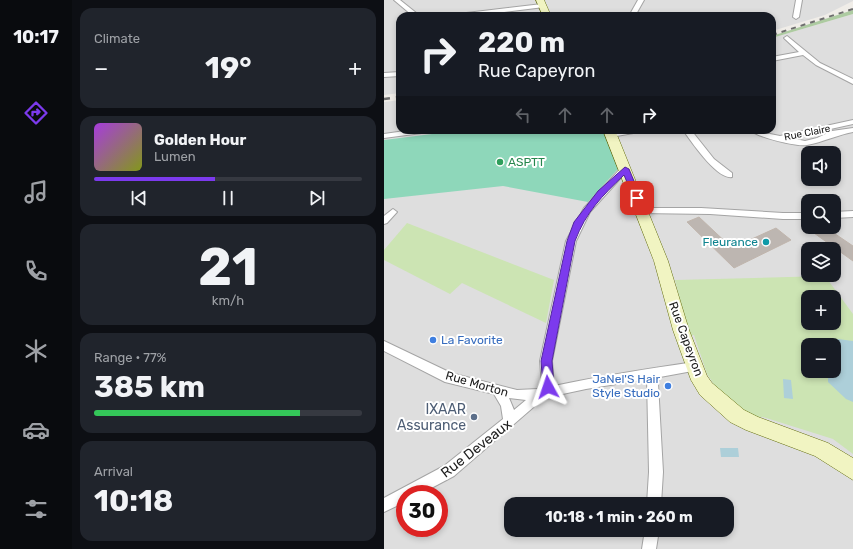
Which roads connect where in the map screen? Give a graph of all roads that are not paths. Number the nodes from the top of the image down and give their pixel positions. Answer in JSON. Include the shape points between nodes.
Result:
{"nodes":[{"id":1,"x":397,"y":0,"type":"edge"},
{"id":2,"x":641,"y":0,"type":"edge"},
{"id":3,"x":799,"y":0,"type":"edge"},
{"id":4,"x":541,"y":3,"type":"edge"},
{"id":5,"x":412,"y":12,"type":"edge"},
{"id":6,"x":484,"y":12,"type":"edge"},
{"id":7,"x":634,"y":12,"type":"edge"},
{"id":8,"x":796,"y":17,"type":"dead end"},
{"id":9,"x":787,"y":38,"type":"dead end"},
{"id":10,"x":803,"y":53,"type":"junction"},
{"id":11,"x":776,"y":58,"type":"edge"},
{"id":12,"x":396,"y":74,"type":"edge"},
{"id":13,"x":384,"y":76,"type":"edge"},
{"id":14,"x":853,"y":82,"type":"edge"},
{"id":15,"x":853,"y":122,"type":"edge"},
{"id":16,"x":846,"y":129,"type":"edge"},
{"id":17,"x":398,"y":134,"type":"edge"},
{"id":18,"x":610,"y":134,"type":"edge"},
{"id":19,"x":690,"y":134,"type":"edge"},
{"id":20,"x":761,"y":134,"type":"edge"},
{"id":21,"x":384,"y":136,"type":"edge"},
{"id":22,"x":625,"y":169,"type":"junction"},
{"id":23,"x":729,"y":175,"type":"dead end"},
{"id":24,"x":393,"y":212,"type":"dead end"},
{"id":25,"x":642,"y":212,"type":"junction"},
{"id":26,"x":853,"y":214,"type":"edge"},
{"id":27,"x":841,"y":215,"type":"edge"},
{"id":28,"x":801,"y":217,"type":"edge"},
{"id":29,"x":384,"y":221,"type":"edge"},
{"id":30,"x":384,"y":346,"type":"edge"},
{"id":31,"x":694,"y":367,"type":"junction"},
{"id":32,"x":655,"y":373,"type":"junction"},
{"id":33,"x":498,"y":391,"type":"junction"},
{"id":34,"x":541,"y":394,"type":"junction"},
{"id":35,"x":510,"y":422,"type":"junction"},
{"id":36,"x":853,"y":470,"type":"edge"},
{"id":37,"x":423,"y":485,"type":"edge"},
{"id":38,"x":654,"y":497,"type":"edge"},
{"id":39,"x":396,"y":499,"type":"edge"},
{"id":40,"x":384,"y":505,"type":"edge"},
{"id":41,"x":651,"y":537,"type":"edge"},
{"id":42,"x":649,"y":549,"type":"edge"}],
"edges":[{"from":1,"to":5,"type":"street"},
{"from":2,"to":7,"type":"street"},
{"from":3,"to":8,"type":"street"},
{"from":4,"to":6,"type":"street"},
{"from":9,"to":10,"type":"street"},
{"from":10,"to":11,"type":"street"},
{"from":10,"to":14,"type":"street","via":[[826,69]]},
{"from":12,"to":13,"type":"street"},
{"from":15,"to":16,"type":"street","name":"Rue Claire"},
{"from":16,"to":20,"type":"street","name":"Rue Claire","via":[[805,143]]},
{"from":17,"to":21,"type":"street"},
{"from":18,"to":22,"type":"street","name":"Rue Capeyron"},
{"from":19,"to":23,"type":"street","via":[[714,163]]},
{"from":22,"to":25,"type":"street","name":"Rue Capeyron"},
{"from":22,"to":34,"type":"street","via":[[601,193],[578,222],[571,241],[546,361],[548,387]]},
{"from":24,"to":29,"type":"street"},
{"from":25,"to":28,"type":"street","via":[[666,209],[781,218]]},
{"from":25,"to":31,"type":"street","name":"Rue Capeyron","via":[[661,260],[680,330]]},
{"from":26,"to":27,"type":"street"},
{"from":30,"to":33,"type":"street","name":"Rue Morton","via":[[449,378]]},
{"from":31,"to":32,"type":"street","name":"Rue Morton"},
{"from":31,"to":36,"type":"street","name":"Rue Capeyron","via":[[706,388],[737,416],[821,449],[840,459]]},
{"from":32,"to":34,"type":"street","name":"Rue Morton"},
{"from":32,"to":38,"type":"street","via":[[652,383],[656,472]]},
{"from":33,"to":34,"type":"street","name":"Rue Morton","via":[[517,395]]},
{"from":33,"to":35,"type":"street","via":[[507,405]]},
{"from":34,"to":35,"type":"street","name":"Rue Deveaux"},
{"from":35,"to":37,"type":"street","name":"Rue Deveaux","via":[[449,471]]},
{"from":39,"to":40,"type":"street","name":"Rue Deveaux"},
{"from":41,"to":42,"type":"street"}]}
